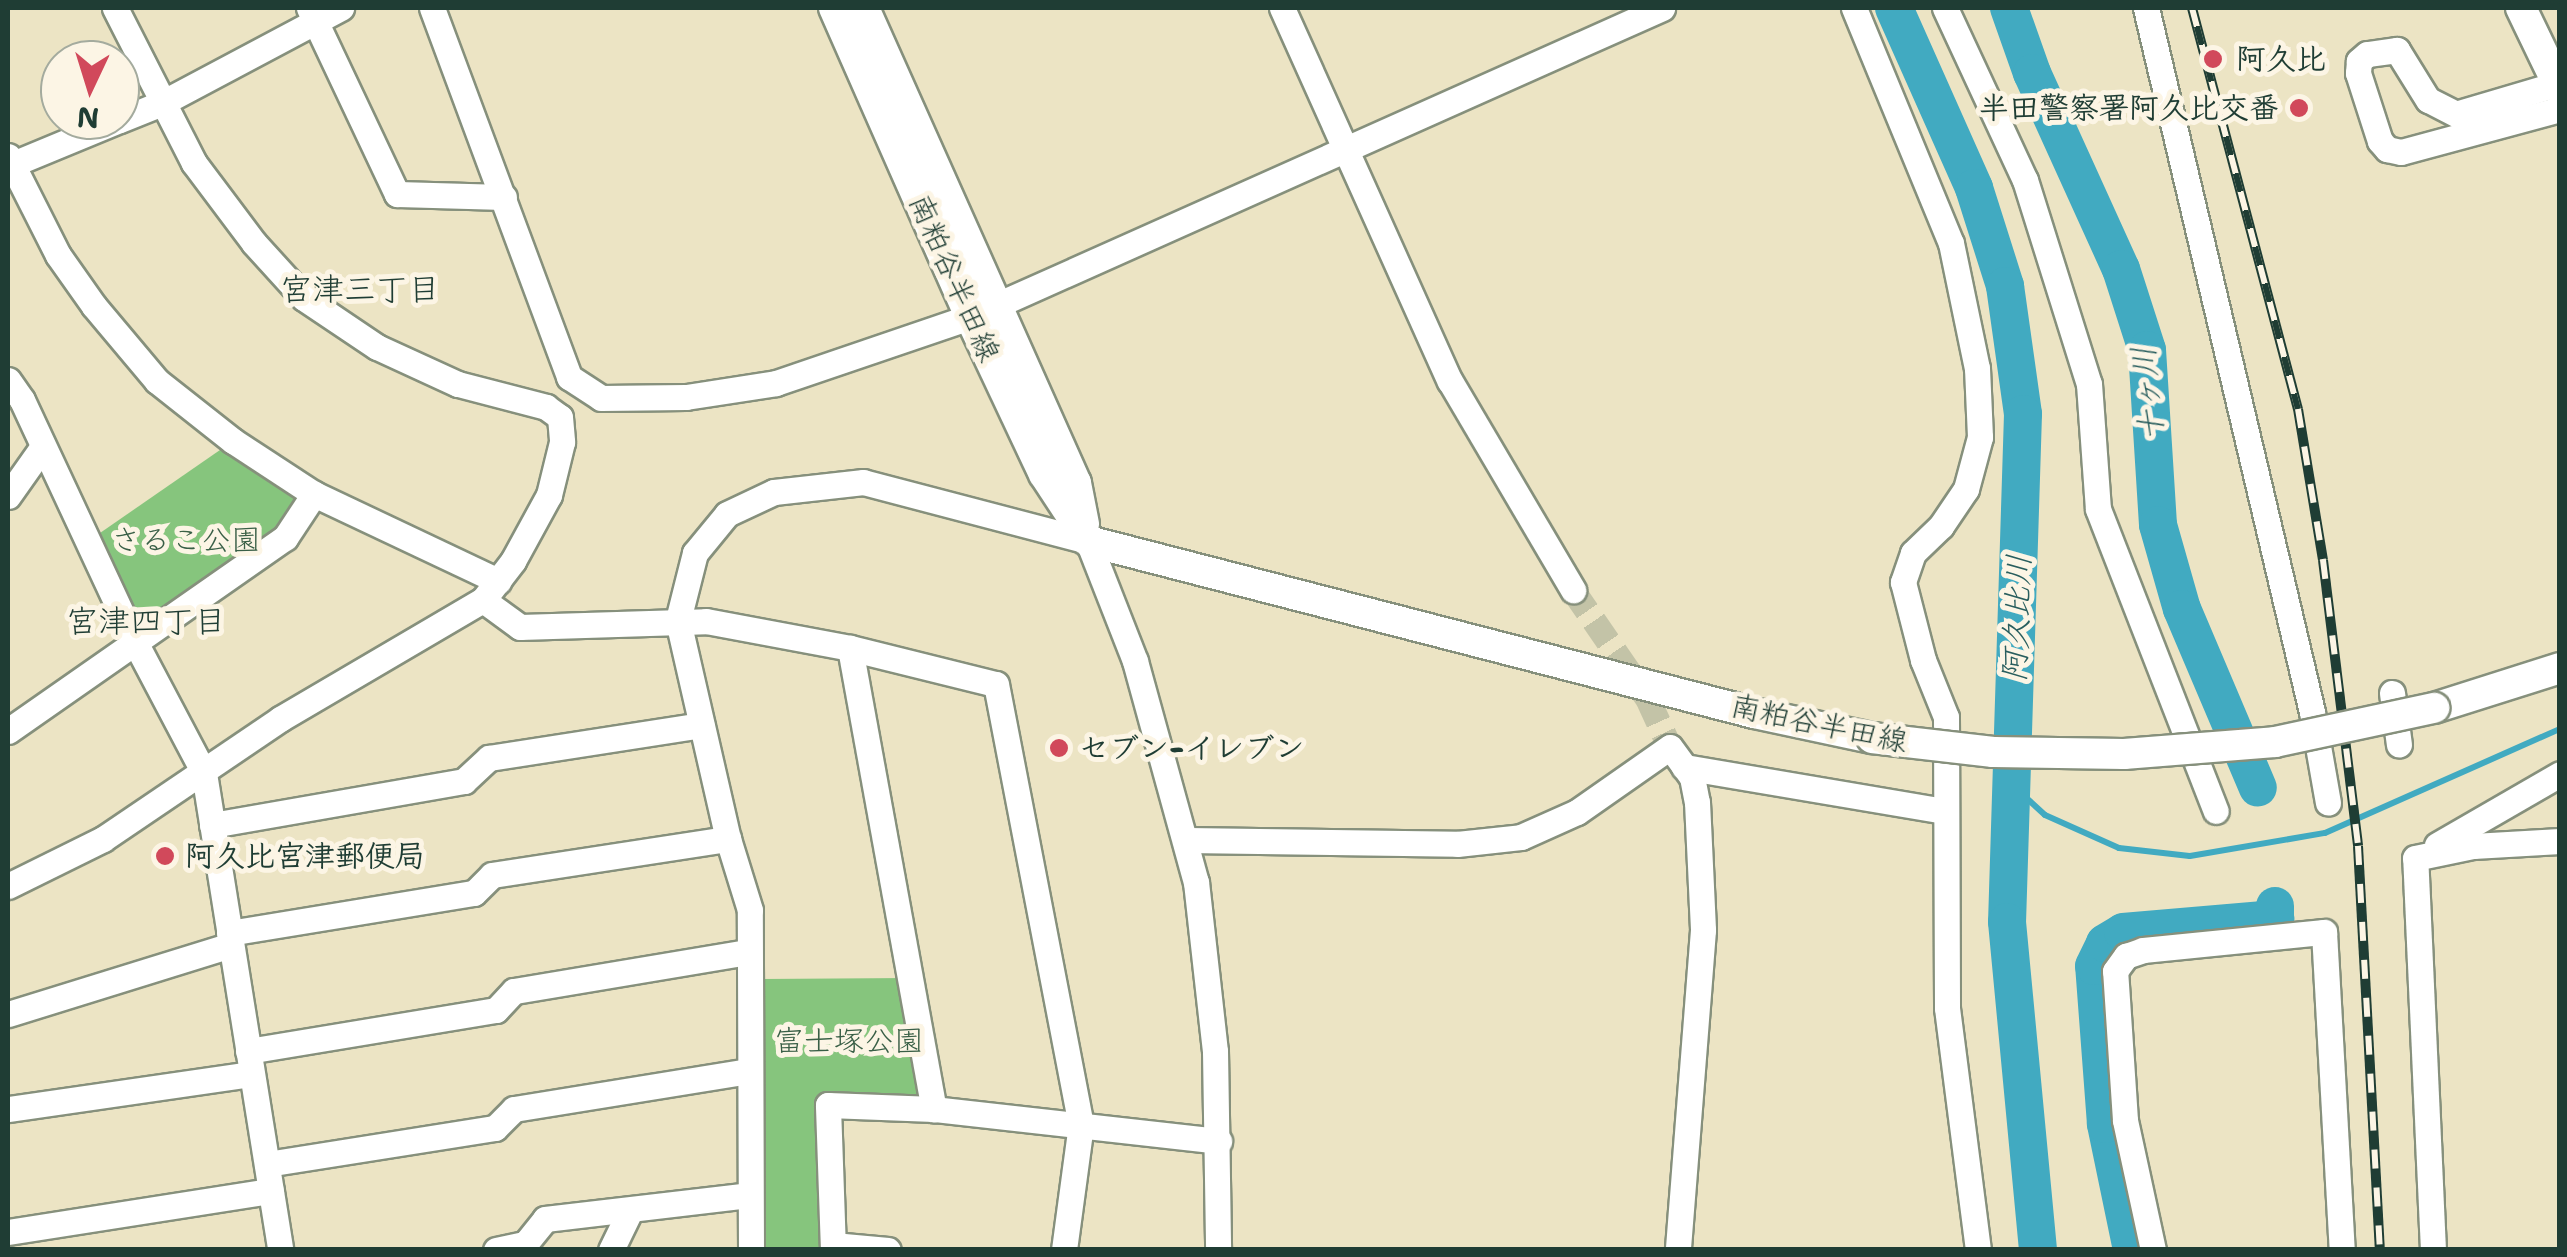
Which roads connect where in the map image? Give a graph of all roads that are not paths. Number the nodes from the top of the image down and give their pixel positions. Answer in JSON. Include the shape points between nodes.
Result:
{"nodes":[{"id":1,"x":115,"y":8,"type":"edge"},
{"id":2,"x":341,"y":8,"type":"edge"},
{"id":3,"x":432,"y":8,"type":"edge"},
{"id":4,"x":834,"y":8,"type":"edge"},
{"id":5,"x":864,"y":8,"type":"edge"},
{"id":6,"x":1282,"y":8,"type":"edge"},
{"id":7,"x":1662,"y":8,"type":"edge"},
{"id":8,"x":1854,"y":8,"type":"edge"},
{"id":9,"x":1946,"y":8,"type":"edge"},
{"id":10,"x":2146,"y":8,"type":"edge"},
{"id":11,"x":2521,"y":8,"type":"edge"},
{"id":12,"x":313,"y":14,"type":"edge"},
{"id":13,"x":2559,"y":94,"type":"edge"},
{"id":14,"x":2428,"y":100,"type":"junction"},
{"id":15,"x":162,"y":103,"type":"junction"},
{"id":16,"x":140,"y":112,"type":"edge"},
{"id":17,"x":67,"y":140,"type":"edge"},
{"id":18,"x":2425,"y":146,"type":"junction"},
{"id":19,"x":1345,"y":148,"type":"junction"},
{"id":20,"x":9,"y":162,"type":"edge"},
{"id":21,"x":504,"y":197,"type":"junction"},
{"id":22,"x":982,"y":312,"type":"junction"},
{"id":23,"x":8,"y":380,"type":"edge"},
{"id":24,"x":42,"y":448,"type":"junction"},
{"id":25,"x":314,"y":494,"type":"junction"},
{"id":26,"x":8,"y":496,"type":"edge"},
{"id":27,"x":1088,"y":541,"type":"junction"},
{"id":28,"x":490,"y":590,"type":"junction"},
{"id":29,"x":1573,"y":590,"type":"tunnel mouth"},
{"id":30,"x":678,"y":620,"type":"junction"},
{"id":31,"x":135,"y":642,"type":"junction"},
{"id":32,"x":850,"y":648,"type":"junction"},
{"id":33,"x":2560,"y":668,"type":"edge"},
{"id":34,"x":2392,"y":692,"type":"dead end"},
{"id":35,"x":700,"y":724,"type":"junction"},
{"id":36,"x":8,"y":730,"type":"edge"},
{"id":37,"x":2398,"y":745,"type":"dead end"},
{"id":38,"x":1684,"y":767,"type":"junction"},
{"id":39,"x":204,"y":774,"type":"junction"},
{"id":40,"x":2560,"y":774,"type":"edge"},
{"id":41,"x":2328,"y":803,"type":"dead end"},
{"id":42,"x":2216,"y":810,"type":"dead end"},
{"id":43,"x":1945,"y":811,"type":"junction"},
{"id":44,"x":212,"y":825,"type":"junction"},
{"id":45,"x":728,"y":839,"type":"junction"},
{"id":46,"x":1187,"y":840,"type":"junction"},
{"id":47,"x":2560,"y":841,"type":"edge"},
{"id":48,"x":2415,"y":858,"type":"junction"},
{"id":49,"x":8,"y":886,"type":"edge"},
{"id":50,"x":230,"y":939,"type":"junction"},
{"id":51,"x":748,"y":952,"type":"junction"},
{"id":52,"x":8,"y":1014,"type":"edge"},
{"id":53,"x":250,"y":1063,"type":"junction"},
{"id":54,"x":748,"y":1072,"type":"junction"},
{"id":55,"x":934,"y":1109,"type":"junction"},
{"id":56,"x":8,"y":1110,"type":"edge"},
{"id":57,"x":1082,"y":1124,"type":"junction"},
{"id":58,"x":1219,"y":1142,"type":"junction"},
{"id":59,"x":266,"y":1164,"type":"junction"},
{"id":60,"x":271,"y":1191,"type":"junction"},
{"id":61,"x":749,"y":1194,"type":"junction"},
{"id":62,"x":630,"y":1211,"type":"junction"},
{"id":63,"x":8,"y":1232,"type":"edge"},
{"id":64,"x":833,"y":1247,"type":"edge"},
{"id":65,"x":280,"y":1250,"type":"edge"},
{"id":66,"x":496,"y":1250,"type":"edge"},
{"id":67,"x":611,"y":1250,"type":"edge"},
{"id":68,"x":751,"y":1250,"type":"edge"},
{"id":69,"x":888,"y":1250,"type":"edge"},
{"id":70,"x":1064,"y":1250,"type":"edge"},
{"id":71,"x":1218,"y":1250,"type":"edge"},
{"id":72,"x":1678,"y":1250,"type":"edge"},
{"id":73,"x":1978,"y":1250,"type":"edge"},
{"id":74,"x":2153,"y":1250,"type":"edge"},
{"id":75,"x":2342,"y":1250,"type":"edge"},
{"id":76,"x":2433,"y":1250,"type":"edge"}],
"edges":[{"from":1,"to":15,"type":"street"},
{"from":2,"to":12,"type":"street"},
{"from":3,"to":21,"type":"street"},
{"from":4,"to":22,"type":"main road","name":"南粕谷半田線"},
{"from":5,"to":22,"type":"main road","name":"南粕谷半田線"},
{"from":6,"to":19,"type":"street"},
{"from":7,"to":19,"type":"street"},
{"from":8,"to":43,"type":"street","via":[[1951,243],[1977,368],[1980,438],[1966,488],[1913,554],[1903,582],[1946,717]]},
{"from":9,"to":42,"type":"street","via":[[2025,180],[2090,384],[2098,510]]},
{"from":10,"to":41,"type":"street"},
{"from":11,"to":13,"type":"main road"},
{"from":12,"to":15,"type":"street"},
{"from":12,"to":21,"type":"street","via":[[397,194]]},
{"from":13,"to":14,"type":"street","via":[[2470,114],[2441,110]]},
{"from":13,"to":18,"type":"street"},
{"from":14,"to":18,"type":"street","via":[[2436,127]]},
{"from":14,"to":18,"type":"street","via":[[2396,50],[2367,54],[2359,62],[2380,141],[2401,152]]},
{"from":15,"to":16,"type":"street"},
{"from":15,"to":28,"type":"street","via":[[211,187],[304,298],[377,347],[458,384],[546,407],[560,417],[562,442],[548,495]]},
{"from":17,"to":20,"type":"street"},
{"from":19,"to":22,"type":"street"},
{"from":19,"to":29,"type":"street","via":[[1450,381]]},
{"from":20,"to":25,"type":"street","via":[[58,255],[157,381]]},
{"from":21,"to":22,"type":"street","via":[[569,377],[601,398],[686,397],[776,383]]},
{"from":22,"to":27,"type":"main road","name":"南粕谷半田線","via":[[1076,483]]},
{"from":23,"to":24,"type":"street"},
{"from":24,"to":26,"type":"street"},
{"from":24,"to":31,"type":"street"},
{"from":25,"to":28,"type":"street"},
{"from":25,"to":31,"type":"street","via":[[284,538]]},
{"from":27,"to":30,"type":"street","via":[[863,482],[774,492],[727,514],[695,553]]},
{"from":27,"to":33,"type":"main road","name":"南粕谷半田線","bridge":true,"via":[[1754,713],[1872,738],[1992,752],[2124,754],[2276,742],[2434,708]]},
{"from":27,"to":46,"type":"street","via":[[1135,661]]},
{"from":28,"to":30,"type":"street","via":[[520,627]]},
{"from":28,"to":39,"type":"street"},
{"from":30,"to":32,"type":"street"},
{"from":30,"to":35,"type":"street"},
{"from":31,"to":36,"type":"street"},
{"from":31,"to":39,"type":"street"},
{"from":32,"to":55,"type":"street"},
{"from":32,"to":57,"type":"street","via":[[996,684]]},
{"from":34,"to":37,"type":"street"},
{"from":35,"to":44,"type":"street","via":[[489,758],[464,781]]},
{"from":35,"to":45,"type":"street"},
{"from":38,"to":43,"type":"street"},
{"from":38,"to":46,"type":"street","via":[[1670,747],[1576,812],[1521,837],[1456,844]]},
{"from":38,"to":72,"type":"street","via":[[1697,802],[1703,930]]},
{"from":39,"to":44,"type":"street"},
{"from":39,"to":49,"type":"street","via":[[103,839]]},
{"from":40,"to":48,"type":"street"},
{"from":43,"to":73,"type":"street","via":[[1947,1008]]},
{"from":44,"to":50,"type":"street"},
{"from":45,"to":50,"type":"street","via":[[492,875],[474,893]]},
{"from":45,"to":51,"type":"street","via":[[750,910]]},
{"from":46,"to":58,"type":"street","via":[[1207,970]]},
{"from":47,"to":48,"type":"street","via":[[2473,846]]},
{"from":48,"to":76,"type":"street"},
{"from":50,"to":52,"type":"street"},
{"from":50,"to":53,"type":"street"},
{"from":51,"to":53,"type":"street","via":[[514,991],[496,1010]]},
{"from":51,"to":54,"type":"street"},
{"from":53,"to":56,"type":"street"},
{"from":53,"to":59,"type":"street"},
{"from":54,"to":59,"type":"street","via":[[514,1109],[495,1128]]},
{"from":54,"to":61,"type":"street"},
{"from":55,"to":57,"type":"street"},
{"from":55,"to":64,"type":"street","via":[[828,1105]]},
{"from":57,"to":58,"type":"street"},
{"from":57,"to":70,"type":"street"},
{"from":58,"to":71,"type":"street"},
{"from":59,"to":60,"type":"street"},
{"from":60,"to":63,"type":"street"},
{"from":60,"to":65,"type":"street"},
{"from":61,"to":62,"type":"street"},
{"from":61,"to":68,"type":"street"},
{"from":62,"to":66,"type":"street","via":[[545,1219],[525,1244]]},
{"from":62,"to":67,"type":"street"},
{"from":64,"to":69,"type":"street"},
{"from":74,"to":75,"type":"street","via":[[2125,1120],[2115,971],[2126,956],[2144,950],[2324,932]]}]}
